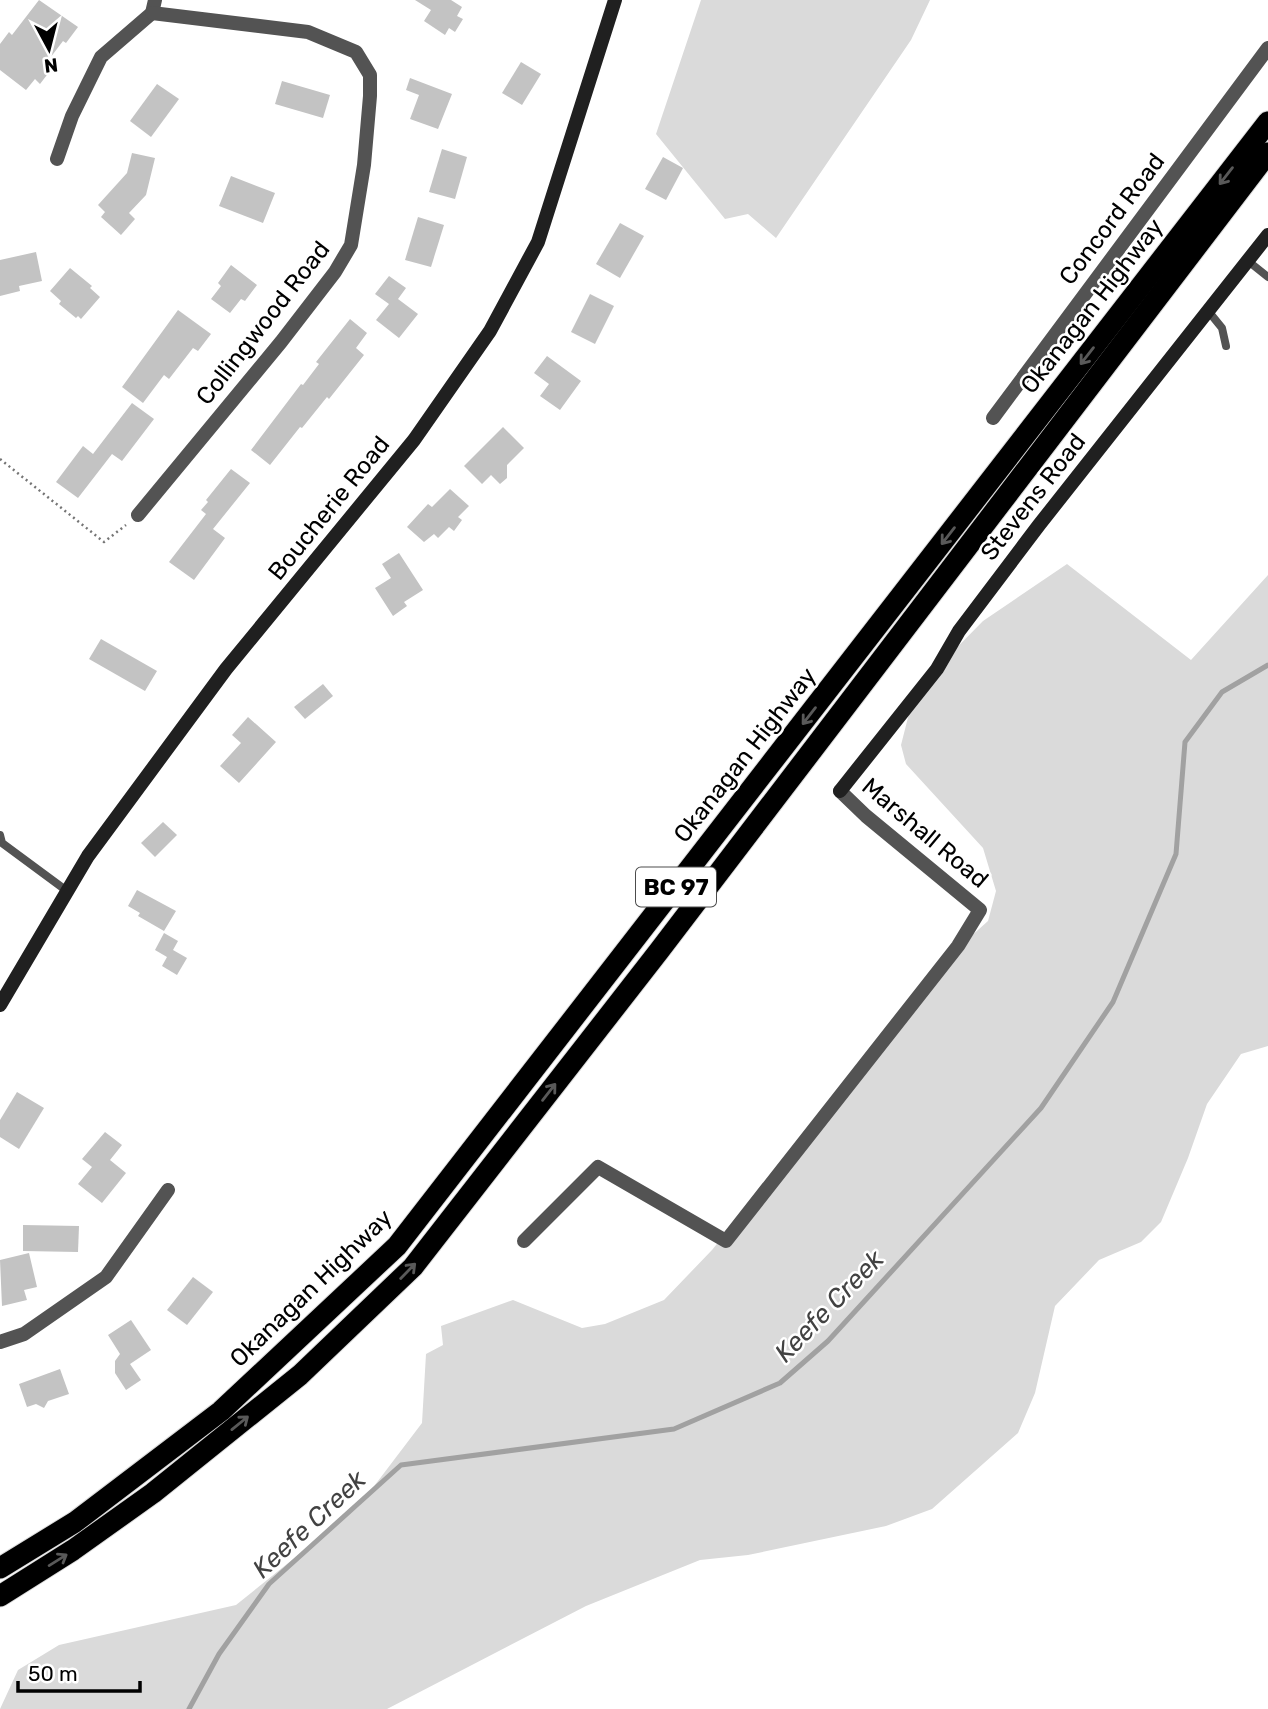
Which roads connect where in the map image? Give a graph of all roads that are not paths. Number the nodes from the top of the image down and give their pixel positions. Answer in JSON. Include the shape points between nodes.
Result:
{"nodes":[{"id":1,"x":615,"y":0,"type":"edge"},
{"id":2,"x":153,"y":7,"type":"edge"},
{"id":3,"x":1268,"y":48,"type":"edge"},
{"id":4,"x":1268,"y":122,"type":"edge"},
{"id":5,"x":1268,"y":153,"type":"edge"},
{"id":6,"x":57,"y":159,"type":"dead end"},
{"id":7,"x":1268,"y":235,"type":"edge"},
{"id":8,"x":1248,"y":261,"type":"junction"},
{"id":9,"x":1268,"y":277,"type":"edge"},
{"id":10,"x":1209,"y":312,"type":"junction"},
{"id":11,"x":1226,"y":346,"type":"dead end"},
{"id":12,"x":993,"y":418,"type":"dead end"},
{"id":13,"x":138,"y":515,"type":"road end"},
{"id":14,"x":840,"y":791,"type":"joint"},
{"id":15,"x":1,"y":841,"type":"edge"},
{"id":16,"x":67,"y":891,"type":"junction"},
{"id":17,"x":0,"y":1005,"type":"edge"},
{"id":18,"x":168,"y":1190,"type":"dead end"},
{"id":19,"x":524,"y":1241,"type":"dead end"},
{"id":20,"x":0,"y":1342,"type":"edge"},
{"id":21,"x":0,"y":1568,"type":"edge"},
{"id":22,"x":0,"y":1596,"type":"edge"}],
"edges":[{"from":1,"to":16,"type":"main road","name":"Boucherie Road","via":[[538,242],[490,331],[414,440],[226,669]]},
{"from":2,"to":6,"type":"street","via":[[101,57]]},
{"from":2,"to":13,"type":"street","name":"Collingwood Road","via":[[308,32],[356,52],[370,75],[370,96],[351,246],[270,356]]},
{"from":3,"to":12,"type":"street","name":"Concord Road"},
{"from":4,"to":21,"type":"highway","name":"Okanagan Highway","number":"BC 97","one_way":true,"via":[[397,1246],[221,1411],[75,1522]]},
{"from":22,"to":5,"type":"highway","name":"Okanagan Highway","number":"BC 97","one_way":true,"via":[[153,1493],[300,1375],[413,1266]]},
{"from":7,"to":8,"type":"main road","name":"Stevens Road"},
{"from":8,"to":9,"type":"lane"},
{"from":8,"to":10,"type":"main road","name":"Stevens Road"},
{"from":10,"to":11,"type":"lane","via":[[1222,328]]},
{"from":10,"to":14,"type":"main road","name":"Stevens Road","via":[[1039,525],[959,631],[937,669]]},
{"from":14,"to":19,"type":"street","name":"Marshall Road","via":[[980,910],[958,946],[726,1241],[598,1167]]},
{"from":15,"to":16,"type":"lane"},
{"from":16,"to":17,"type":"main road","name":"Boucherie Road"},
{"from":18,"to":20,"type":"street","via":[[106,1277],[24,1334]]}]}
